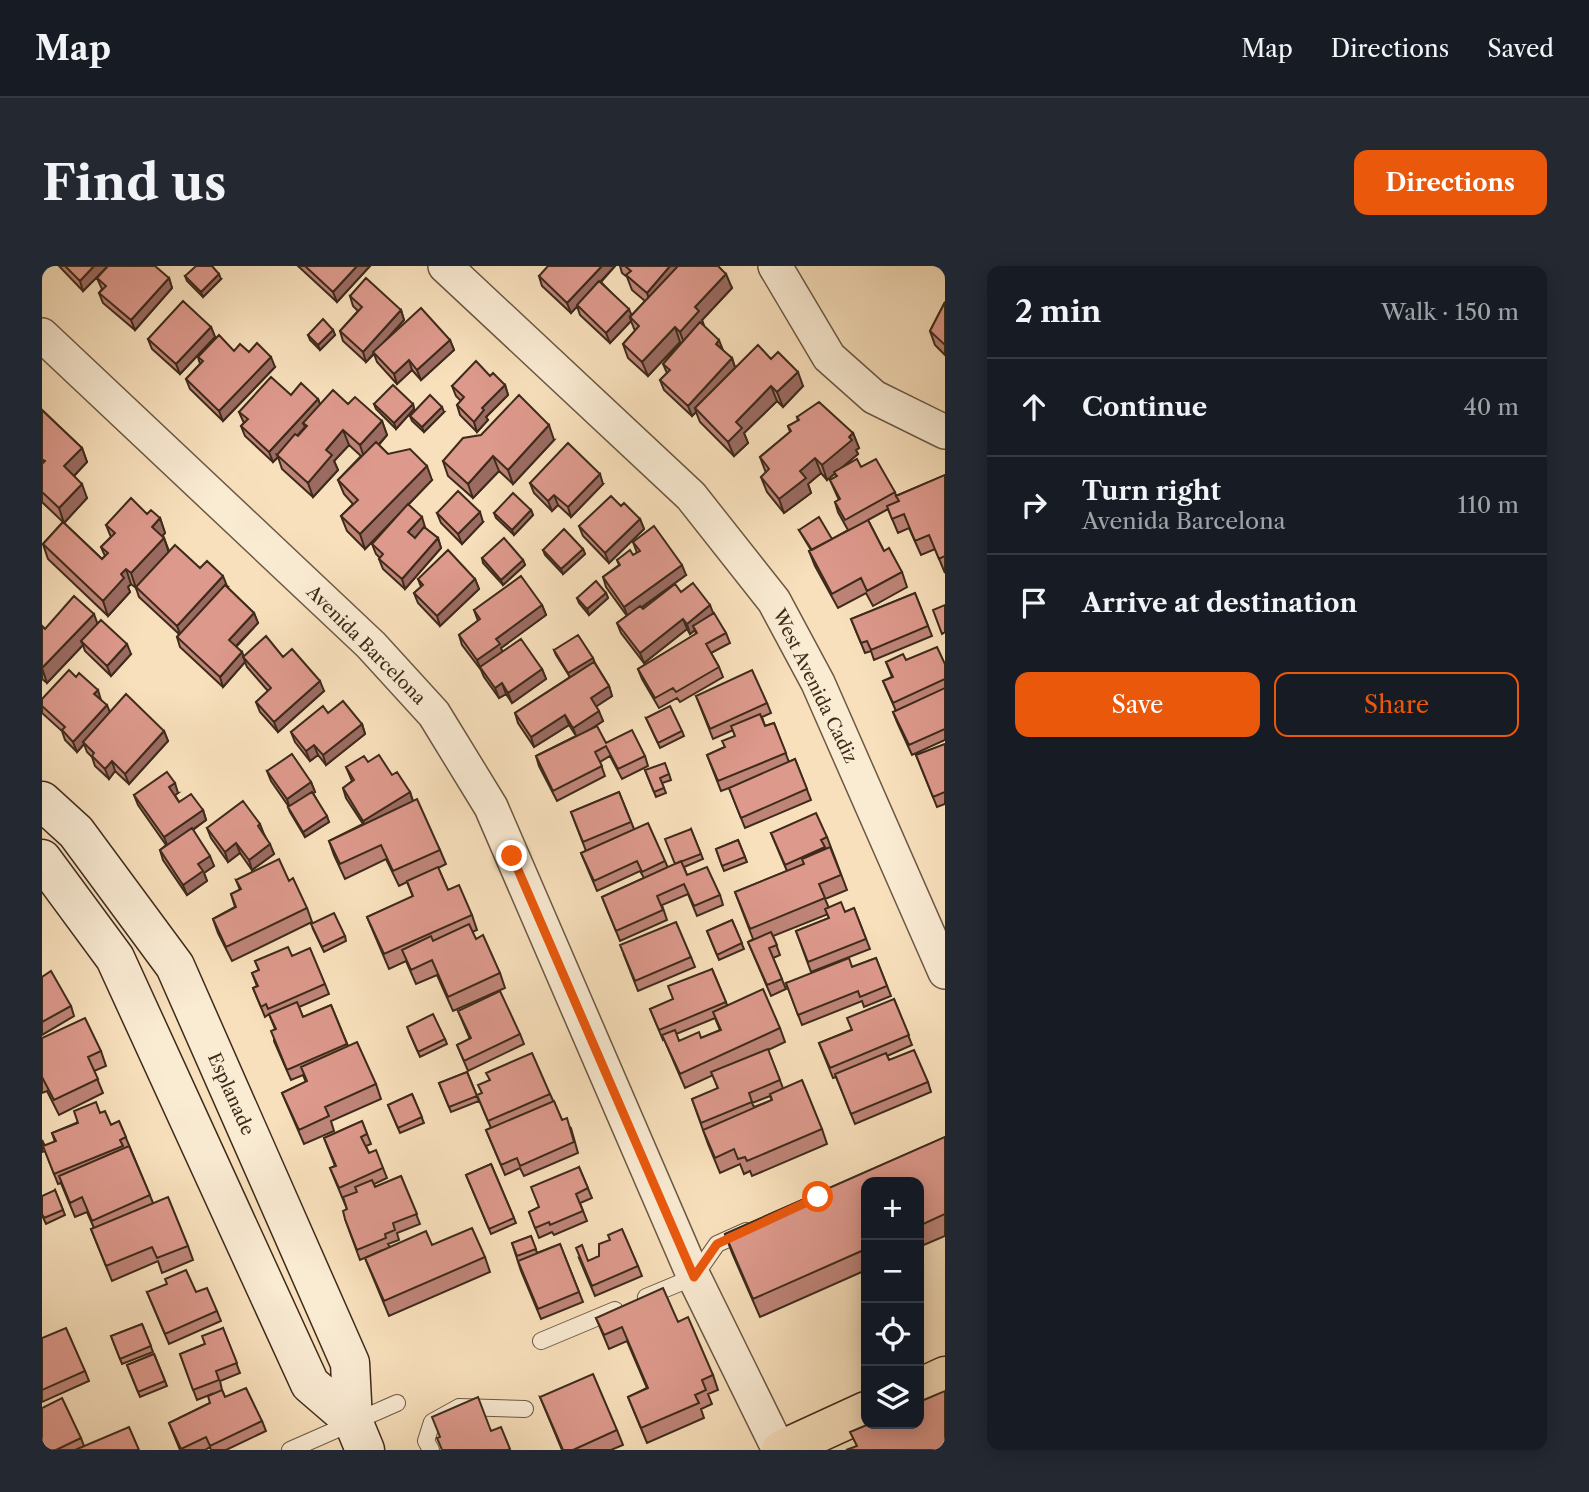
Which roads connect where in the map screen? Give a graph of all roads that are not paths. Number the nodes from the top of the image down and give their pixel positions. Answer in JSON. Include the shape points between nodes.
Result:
{"nodes":[{"id":1,"x":445,"y":266,"type":"edge"},
{"id":2,"x":775,"y":266,"type":"edge"},
{"id":3,"x":42,"y":335,"type":"edge"},
{"id":4,"x":945,"y":432,"type":"edge"},
{"id":5,"x":42,"y":800,"type":"edge"},
{"id":6,"x":76,"y":832,"type":"junction"},
{"id":7,"x":43,"y":860,"type":"edge"},
{"id":8,"x":945,"y":972,"type":"edge"},
{"id":9,"x":755,"y":1227,"type":"edge"},
{"id":10,"x":694,"y":1277,"type":"junction"},
{"id":11,"x":541,"y":1341,"type":"dead end"},
{"id":12,"x":945,"y":1376,"type":"edge"},
{"id":13,"x":924,"y":1386,"type":"edge"},
{"id":14,"x":397,"y":1403,"type":"dead end"},
{"id":15,"x":525,"y":1409,"type":"dead end"},
{"id":16,"x":861,"y":1413,"type":"edge"},
{"id":17,"x":359,"y":1436,"type":"edge"},
{"id":18,"x":289,"y":1450,"type":"edge"},
{"id":19,"x":431,"y":1450,"type":"edge"},
{"id":20,"x":780,"y":1450,"type":"edge"}],
"edges":[{"from":1,"to":8,"type":"street","name":"West Avenida Cadiz","via":[[691,496],[774,601],[818,683]]},
{"from":2,"to":4,"type":"street","via":[[829,357],[873,397]]},
{"from":3,"to":10,"type":"street","name":"Avenida Barcelona","via":[[371,645],[434,714],[491,807]]},
{"from":5,"to":6,"type":"street","name":"Esplanade"},
{"from":6,"to":7,"type":"street"},
{"from":6,"to":17,"type":"street","name":"Esplanade","via":[[175,966],[350,1363]]},
{"from":7,"to":17,"type":"street","via":[[115,958],[310,1384]]},
{"from":9,"to":10,"type":"lane","via":[[717,1244]]},
{"from":10,"to":11,"type":"lane"},
{"from":10,"to":20,"type":"street","name":"Avenida Barcelona"},
{"from":12,"to":13,"type":"main road"},
{"from":14,"to":17,"type":"lane"},
{"from":15,"to":19,"type":"lane","via":[[459,1407],[432,1422],[426,1441]]},
{"from":16,"to":20,"type":"main road"},
{"from":17,"to":18,"type":"lane"}]}
